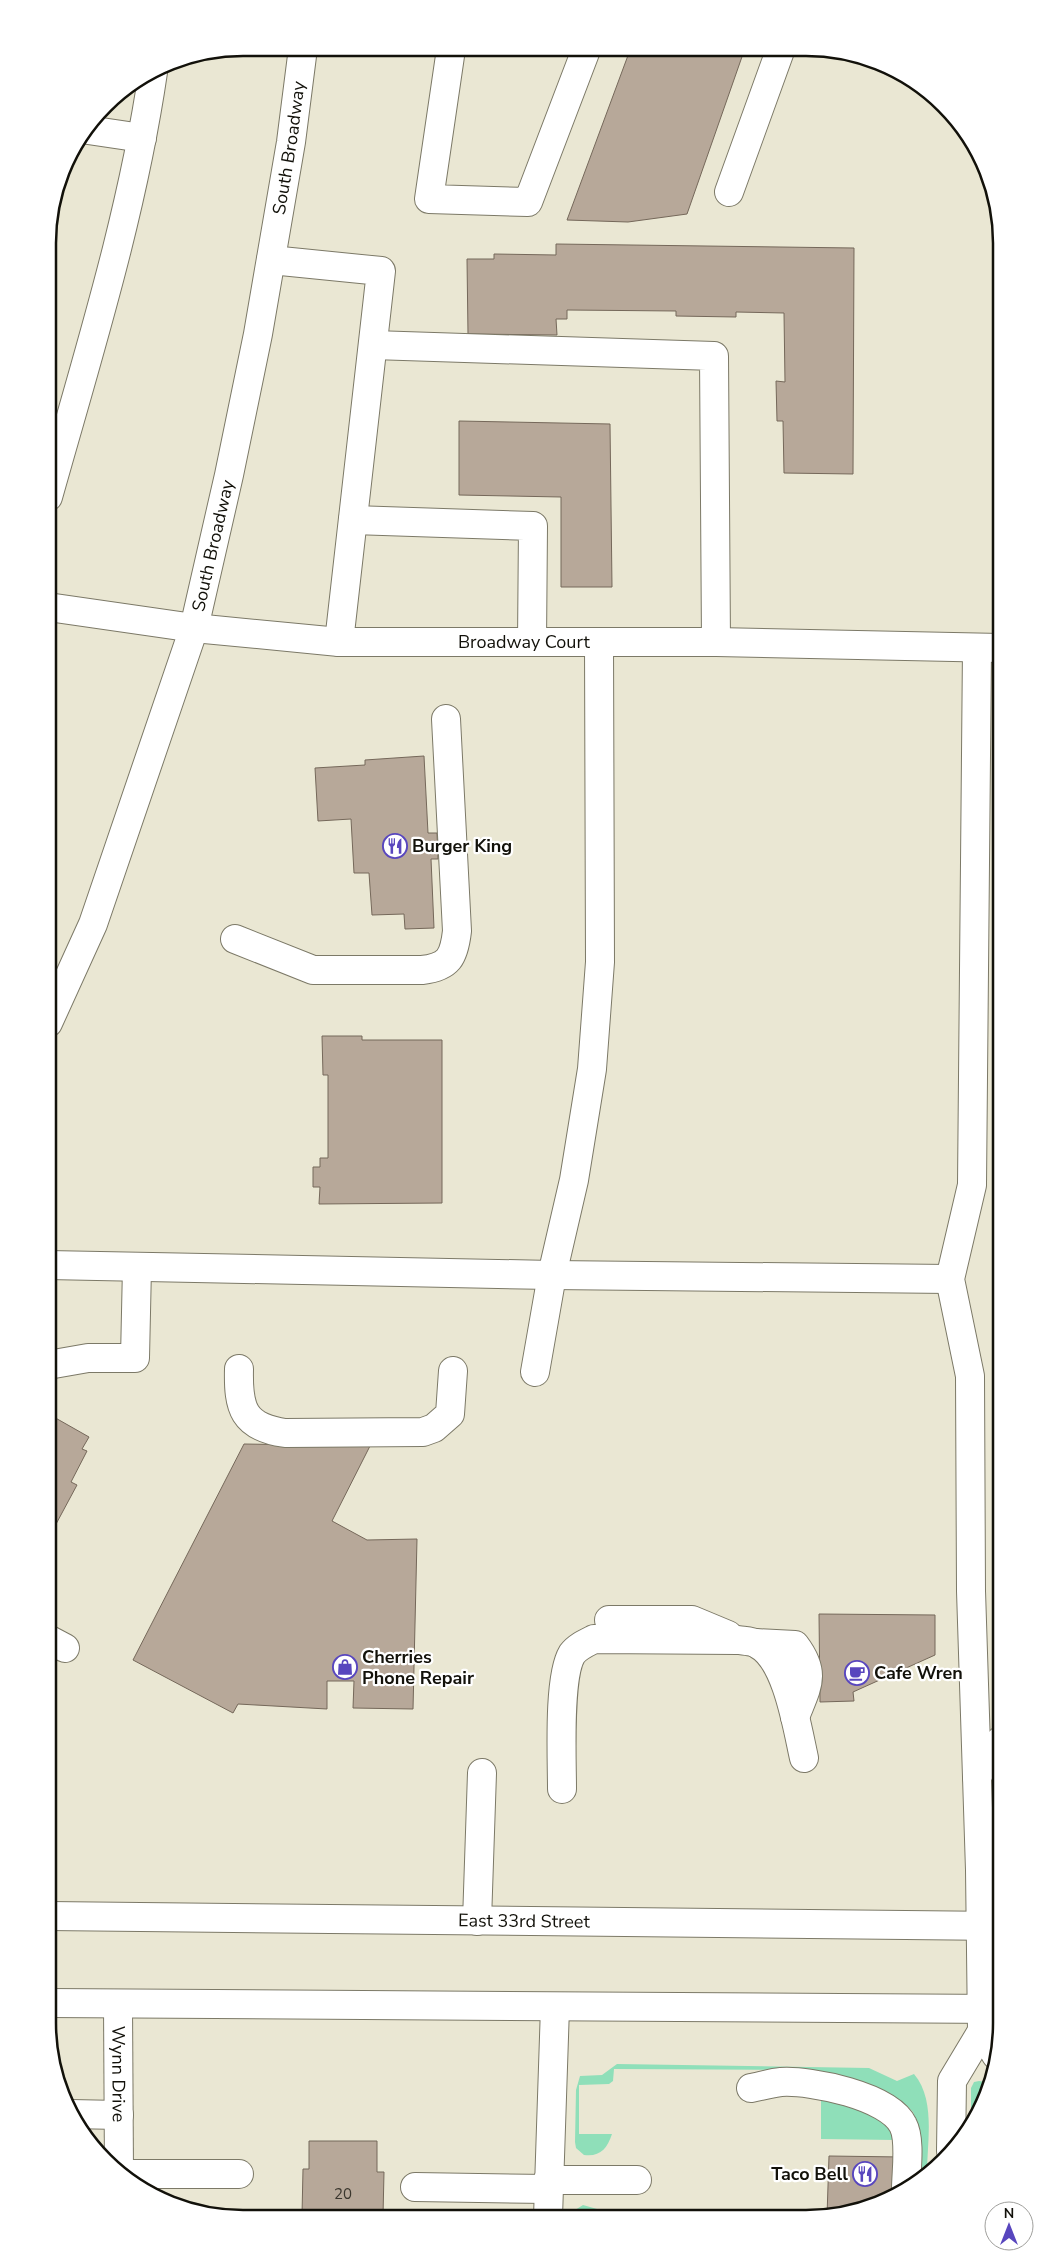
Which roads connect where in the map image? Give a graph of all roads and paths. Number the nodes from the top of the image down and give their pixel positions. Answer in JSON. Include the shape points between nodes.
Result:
{"nodes":[{"id":1,"x":302,"y":56,"type":"edge"},
{"id":2,"x":449,"y":56,"type":"edge"},
{"id":3,"x":584,"y":56,"type":"edge"},
{"id":4,"x":778,"y":56,"type":"edge"},
{"id":5,"x":153,"y":80,"type":"edge"},
{"id":6,"x":94,"y":131,"type":"edge"},
{"id":7,"x":142,"y":138,"type":"junction"},
{"id":8,"x":729,"y":192,"type":"dead end"},
{"id":9,"x":271,"y":260,"type":"junction"},
{"id":10,"x":373,"y":345,"type":"junction"},
{"id":11,"x":56,"y":470,"type":"edge"},
{"id":12,"x":352,"y":520,"type":"junction"},
{"id":13,"x":56,"y":607,"type":"edge"},
{"id":14,"x":194,"y":628,"type":"junction"},
{"id":15,"x":339,"y":642,"type":"junction"},
{"id":16,"x":532,"y":642,"type":"junction"},
{"id":17,"x":599,"y":642,"type":"junction"},
{"id":18,"x":716,"y":642,"type":"junction"},
{"id":19,"x":989,"y":648,"type":"edge"},
{"id":20,"x":446,"y":719,"type":"dead end"},
{"id":21,"x":235,"y":939,"type":"dead end"},
{"id":22,"x":56,"y":1005,"type":"edge"},
{"id":23,"x":56,"y":1265,"type":"edge"},
{"id":24,"x":137,"y":1267,"type":"junction"},
{"id":25,"x":552,"y":1275,"type":"junction"},
{"id":26,"x":950,"y":1279,"type":"junction"},
{"id":27,"x":56,"y":1364,"type":"edge"},
{"id":28,"x":239,"y":1368,"type":"dead end"},
{"id":29,"x":453,"y":1371,"type":"dead end"},
{"id":30,"x":535,"y":1372,"type":"dead end"},
{"id":31,"x":993,"y":1748,"type":"edge"},
{"id":32,"x":804,"y":1758,"type":"dead end"},
{"id":33,"x":482,"y":1773,"type":"dead end"},
{"id":34,"x":977,"y":1777,"type":"junction"},
{"id":35,"x":562,"y":1789,"type":"dead end"},
{"id":36,"x":56,"y":1916,"type":"edge"},
{"id":37,"x":477,"y":1921,"type":"junction"},
{"id":38,"x":990,"y":1926,"type":"edge"},
{"id":39,"x":56,"y":2003,"type":"edge"},
{"id":40,"x":118,"y":2004,"type":"junction"},
{"id":41,"x":556,"y":2007,"type":"junction"},
{"id":42,"x":988,"y":2017,"type":"edge"},
{"id":43,"x":992,"y":2036,"type":"edge"},
{"id":44,"x":751,"y":2088,"type":"dead end"},
{"id":45,"x":80,"y":2114,"type":"edge"},
{"id":46,"x":119,"y":2116,"type":"junction"},
{"id":47,"x":951,"y":2140,"type":"edge"},
{"id":48,"x":120,"y":2163,"type":"edge"},
{"id":49,"x":133,"y":2173,"type":"edge"},
{"id":50,"x":239,"y":2174,"type":"dead end"},
{"id":51,"x":637,"y":2180,"type":"dead end"},
{"id":52,"x":906,"y":2181,"type":"edge"},
{"id":53,"x":548,"y":2184,"type":"junction"},
{"id":54,"x":415,"y":2187,"type":"dead end"},
{"id":55,"x":548,"y":2210,"type":"edge"}],
"edges":[{"from":1,"to":9,"type":"main road","name":"South Broadway"},
{"from":2,"to":3,"type":"main road","via":[[429,199],[528,202]]},
{"from":4,"to":8,"type":"main road"},
{"from":5,"to":7,"type":"main road"},
{"from":6,"to":7,"type":"main road"},
{"from":7,"to":11,"type":"main road","via":[[105,295]]},
{"from":9,"to":10,"type":"main road","via":[[380,272]]},
{"from":9,"to":14,"type":"main road","name":"South Broadway","via":[[231,465]]},
{"from":10,"to":12,"type":"main road"},
{"from":10,"to":18,"type":"main road","via":[[714,356]]},
{"from":12,"to":15,"type":"main road"},
{"from":12,"to":16,"type":"main road","via":[[533,526]]},
{"from":13,"to":14,"type":"main road","name":"Broadway Court"},
{"from":14,"to":15,"type":"main road","name":"Broadway Court"},
{"from":14,"to":22,"type":"main road","name":"South Broadway","via":[[93,924]]},
{"from":15,"to":16,"type":"main road","name":"Broadway Court"},
{"from":16,"to":17,"type":"main road","name":"Broadway Court"},
{"from":17,"to":18,"type":"main road","name":"Broadway Court"},
{"from":17,"to":25,"type":"main road","via":[[600,962],[592,1069],[574,1180]]},
{"from":18,"to":19,"type":"main road","name":"Broadway Court"},
{"from":19,"to":26,"type":"main road","via":[[972,1185]]},
{"from":20,"to":21,"type":"main road","via":[[457,931],[456,943],[446,963],[435,969],[422,970],[313,970]]},
{"from":23,"to":24,"type":"main road"},
{"from":24,"to":25,"type":"main road"},
{"from":24,"to":27,"type":"main road","via":[[135,1358],[88,1358]]},
{"from":25,"to":26,"type":"main road"},
{"from":25,"to":30,"type":"main road"},
{"from":26,"to":34,"type":"main road","via":[[970,1376]]},
{"from":28,"to":29,"type":"main road","via":[[239,1399],[245,1413],[254,1423],[268,1430],[285,1433],[423,1432],[434,1428],[450,1414]]},
{"from":31,"to":34,"type":"main road"},
{"from":32,"to":35,"type":"main road","via":[[787,1687],[771,1654],[747,1642],[594,1639],[582,1644],[572,1654],[564,1677]]},
{"from":33,"to":37,"type":"main road"},
{"from":34,"to":38,"type":"main road"},
{"from":36,"to":37,"type":"main road","name":"East 33rd Street"},
{"from":37,"to":38,"type":"main road","name":"East 33rd Street"},
{"from":38,"to":42,"type":"main road"},
{"from":39,"to":40,"type":"main road"},
{"from":40,"to":41,"type":"main road"},
{"from":40,"to":46,"type":"main road","name":"Wynn Drive"},
{"from":41,"to":42,"type":"main road"},
{"from":41,"to":53,"type":"main road"},
{"from":42,"to":43,"type":"main road"},
{"from":42,"to":47,"type":"main road","via":[[952,2080]]},
{"from":44,"to":52,"type":"main road","via":[[781,2082],[803,2083],[870,2100],[885,2108],[904,2126]]},
{"from":45,"to":46,"type":"main road"},
{"from":46,"to":48,"type":"main road","name":"Wynn Drive"},
{"from":49,"to":50,"type":"main road"},
{"from":51,"to":53,"type":"main road"},
{"from":53,"to":54,"type":"main road"},
{"from":53,"to":55,"type":"main road"}]}
